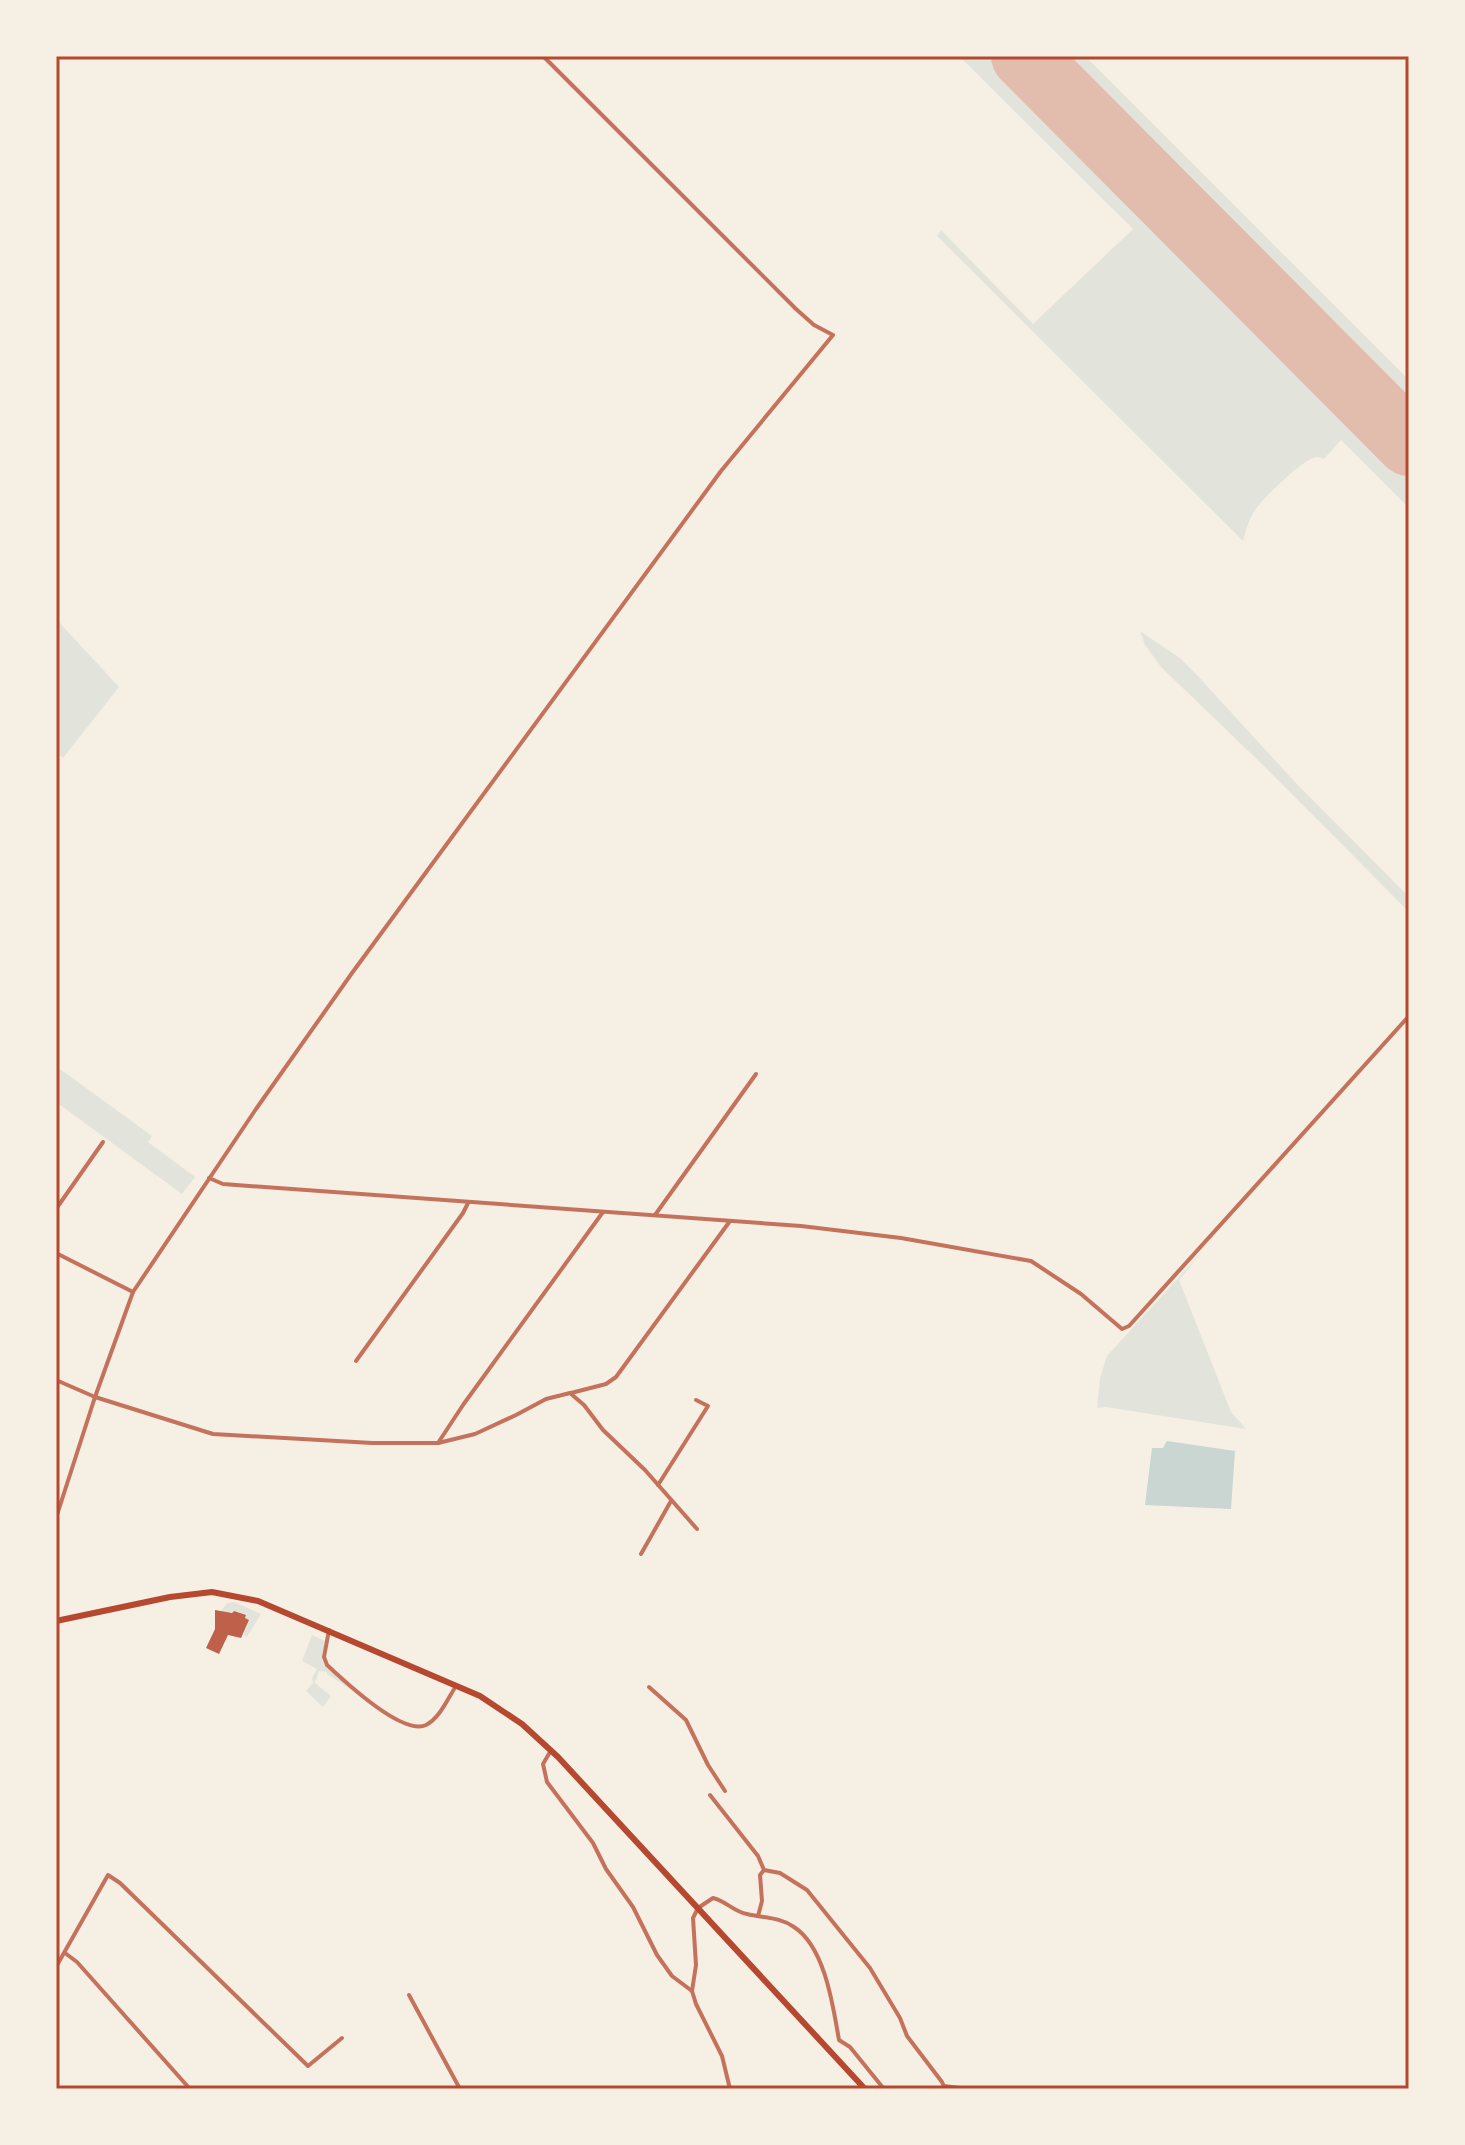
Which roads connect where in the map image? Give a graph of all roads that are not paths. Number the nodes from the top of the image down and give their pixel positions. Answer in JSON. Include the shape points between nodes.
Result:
{"nodes":[{"id":1,"x":543,"y":56,"type":"edge"},
{"id":2,"x":1409,"y":1016,"type":"edge"},
{"id":3,"x":756,"y":1074,"type":"dead end"},
{"id":4,"x":103,"y":1142,"type":"dead end"},
{"id":5,"x":209,"y":1178,"type":"junction"},
{"id":6,"x":468,"y":1202,"type":"junction"},
{"id":7,"x":56,"y":1209,"type":"edge"},
{"id":8,"x":603,"y":1212,"type":"junction"},
{"id":9,"x":655,"y":1215,"type":"junction"},
{"id":10,"x":730,"y":1221,"type":"junction"},
{"id":11,"x":56,"y":1253,"type":"edge"},
{"id":12,"x":133,"y":1292,"type":"junction"},
{"id":13,"x":356,"y":1361,"type":"dead end"},
{"id":14,"x":56,"y":1380,"type":"edge"},
{"id":15,"x":570,"y":1393,"type":"junction"},
{"id":16,"x":95,"y":1397,"type":"junction"},
{"id":17,"x":696,"y":1400,"type":"dead end"},
{"id":18,"x":438,"y":1443,"type":"junction"},
{"id":19,"x":658,"y":1485,"type":"junction"},
{"id":20,"x":671,"y":1501,"type":"junction"},
{"id":21,"x":56,"y":1518,"type":"edge"},
{"id":22,"x":697,"y":1529,"type":"dead end"},
{"id":23,"x":641,"y":1554,"type":"dead end"},
{"id":24,"x":56,"y":1621,"type":"edge"},
{"id":25,"x":329,"y":1630,"type":"junction"},
{"id":26,"x":456,"y":1686,"type":"junction"},
{"id":27,"x":649,"y":1687,"type":"dead end"},
{"id":28,"x":552,"y":1750,"type":"junction"},
{"id":29,"x":725,"y":1791,"type":"dead end"},
{"id":30,"x":710,"y":1795,"type":"dead end"},
{"id":31,"x":764,"y":1870,"type":"junction"},
{"id":32,"x":698,"y":1908,"type":"junction"},
{"id":33,"x":758,"y":1916,"type":"junction"},
{"id":34,"x":65,"y":1953,"type":"junction"},
{"id":35,"x":56,"y":1967,"type":"edge"},
{"id":36,"x":692,"y":1991,"type":"junction"},
{"id":37,"x":409,"y":1995,"type":"dead end"},
{"id":38,"x":342,"y":2038,"type":"dead end"},
{"id":39,"x":944,"y":2087,"type":"edge"},
{"id":40,"x":190,"y":2089,"type":"edge"},
{"id":41,"x":460,"y":2089,"type":"edge"},
{"id":42,"x":730,"y":2089,"type":"edge"},
{"id":43,"x":865,"y":2089,"type":"edge"},
{"id":44,"x":884,"y":2089,"type":"edge"},
{"id":45,"x":968,"y":2089,"type":"edge"}],
"edges":[{"from":1,"to":5,"type":"street","via":[[796,309],[833,335],[721,471],[352,973]]},
{"from":2,"to":10,"type":"street","via":[[1122,1329],[1031,1261],[901,1238]]},
{"from":3,"to":9,"type":"street"},
{"from":4,"to":7,"type":"street"},
{"from":5,"to":6,"type":"street","via":[[223,1184]]},
{"from":5,"to":12,"type":"street"},
{"from":6,"to":8,"type":"street"},
{"from":6,"to":13,"type":"street"},
{"from":8,"to":9,"type":"street"},
{"from":8,"to":18,"type":"street"},
{"from":9,"to":10,"type":"street"},
{"from":10,"to":15,"type":"street","via":[[616,1377]]},
{"from":11,"to":12,"type":"street"},
{"from":12,"to":16,"type":"street"},
{"from":14,"to":16,"type":"street"},
{"from":15,"to":18,"type":"street","via":[[546,1399],[475,1434]]},
{"from":15,"to":19,"type":"street"},
{"from":16,"to":18,"type":"street","via":[[213,1434]]},
{"from":16,"to":21,"type":"street"},
{"from":17,"to":19,"type":"street","via":[[708,1406]]},
{"from":19,"to":20,"type":"street"},
{"from":20,"to":22,"type":"street"},
{"from":20,"to":23,"type":"street"},
{"from":24,"to":25,"type":"main road","via":[[212,1592],[258,1601]]},
{"from":25,"to":26,"type":"main road"},
{"from":25,"to":26,"type":"street","via":[[327,1665],[402,1722],[428,1724]]},
{"from":26,"to":28,"type":"main road","via":[[500,1708]]},
{"from":27,"to":29,"type":"street","via":[[686,1720]]},
{"from":28,"to":32,"type":"main road"},
{"from":28,"to":36,"type":"street","via":[[543,1764],[547,1782],[593,1843],[657,1955]]},
{"from":30,"to":31,"type":"street"},
{"from":31,"to":33,"type":"street"},
{"from":31,"to":39,"type":"street","via":[[780,1873],[807,1890],[870,1968],[907,2036]]},
{"from":32,"to":33,"type":"street","via":[[713,1898]]},
{"from":32,"to":36,"type":"street","via":[[692,1924]]},
{"from":32,"to":43,"type":"main road"},
{"from":33,"to":44,"type":"street","via":[[794,1926],[803,1935],[829,1986],[839,2040]]},
{"from":34,"to":35,"type":"street"},
{"from":34,"to":38,"type":"street","via":[[108,1875],[308,2066]]},
{"from":34,"to":40,"type":"street"},
{"from":36,"to":42,"type":"street","via":[[722,2056]]},
{"from":37,"to":41,"type":"street"},
{"from":39,"to":45,"type":"street"}]}
